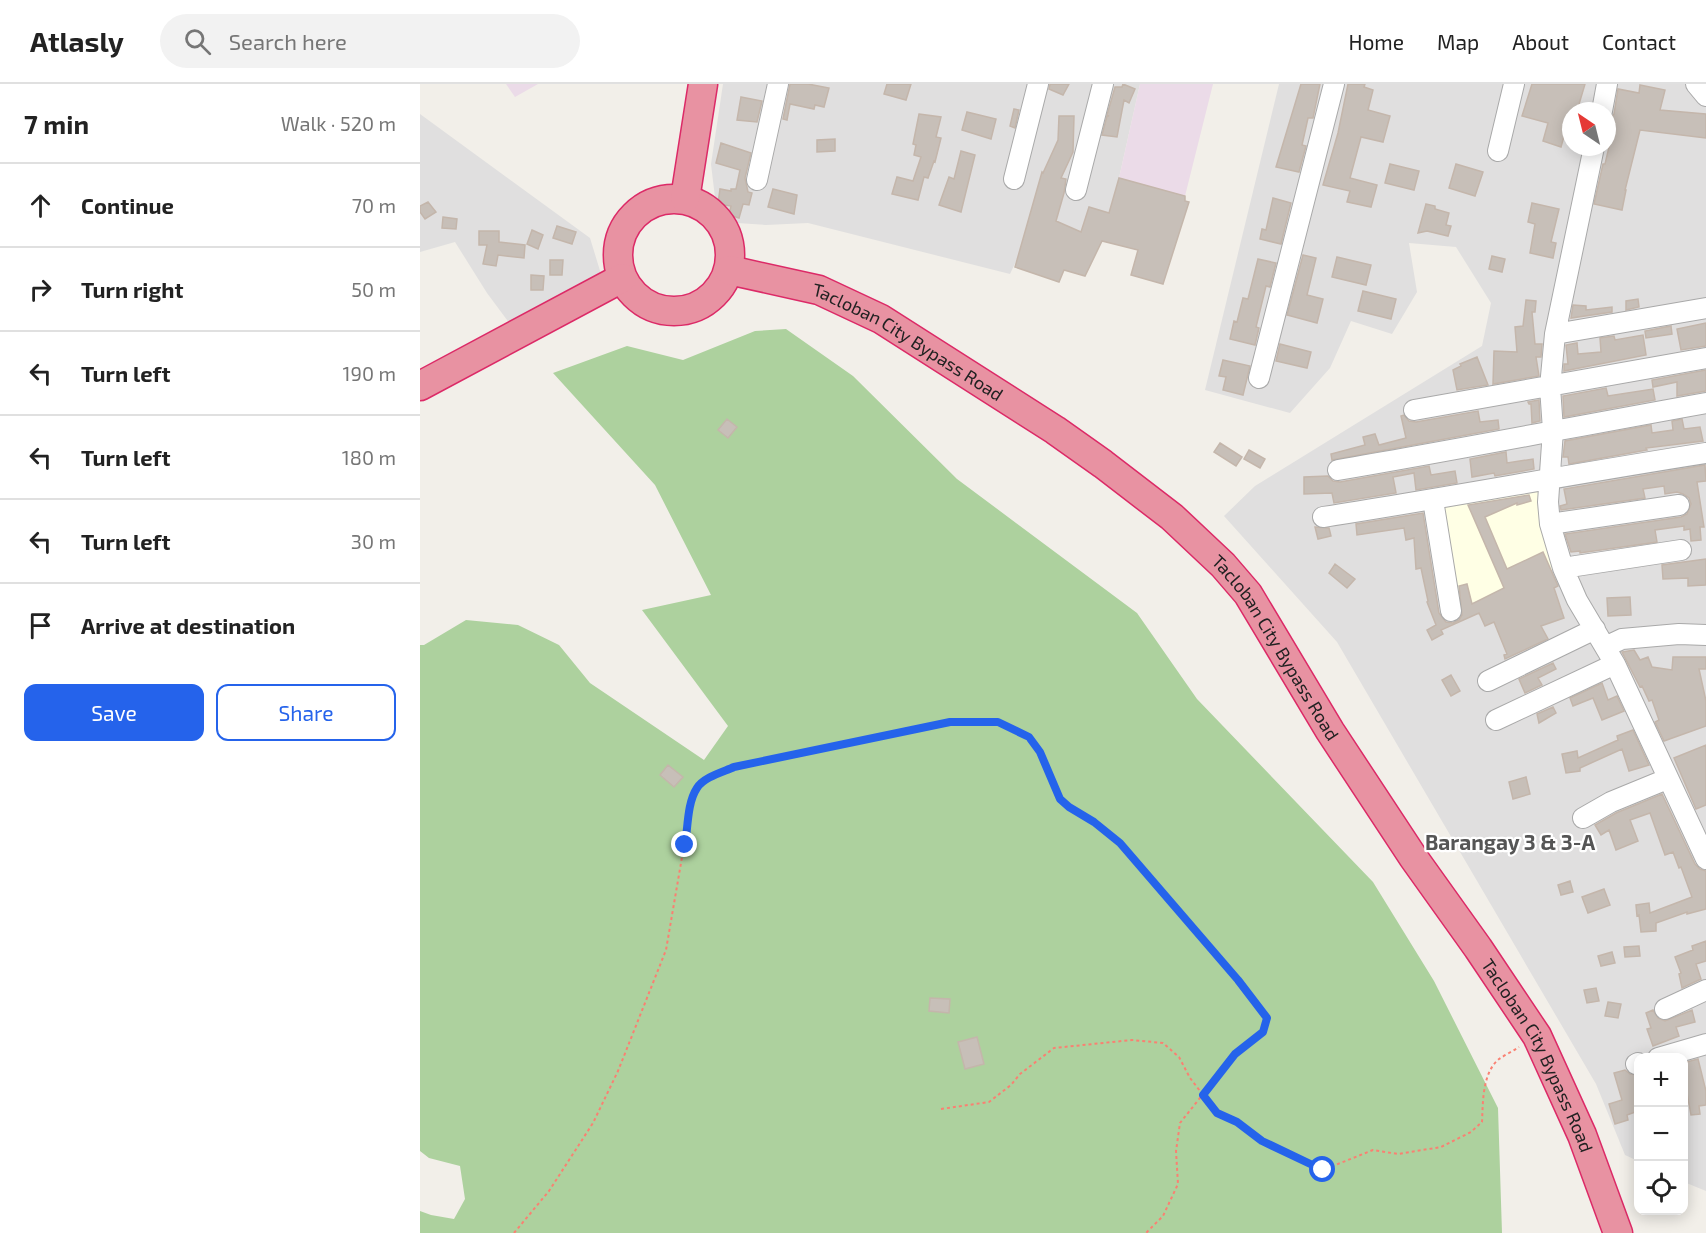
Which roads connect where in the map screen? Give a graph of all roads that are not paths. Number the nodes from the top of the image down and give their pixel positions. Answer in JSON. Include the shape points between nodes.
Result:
{"nodes":[{"id":1,"x":703,"y":84,"type":"edge"},
{"id":2,"x":778,"y":84,"type":"edge"},
{"id":3,"x":1038,"y":84,"type":"edge"},
{"id":4,"x":1103,"y":84,"type":"edge"},
{"id":5,"x":1334,"y":84,"type":"edge"},
{"id":6,"x":1514,"y":84,"type":"edge"},
{"id":7,"x":1608,"y":84,"type":"edge"},
{"id":8,"x":1696,"y":84,"type":"edge"},
{"id":9,"x":1706,"y":96,"type":"edge"},
{"id":10,"x":1604,"y":102,"type":"edge"},
{"id":11,"x":1498,"y":151,"type":"dead end"},
{"id":12,"x":1592,"y":156,"type":"edge"},
{"id":13,"x":1014,"y":179,"type":"dead end"},
{"id":14,"x":757,"y":180,"type":"dead end"},
{"id":15,"x":1076,"y":190,"type":"dead end"},
{"id":16,"x":685,"y":199,"type":"junction"},
{"id":17,"x":729,"y":270,"type":"junction"},
{"id":18,"x":622,"y":278,"type":"junction"},
{"id":19,"x":1706,"y":308,"type":"edge"},
{"id":20,"x":1555,"y":334,"type":"junction"},
{"id":21,"x":1706,"y":358,"type":"edge"},
{"id":22,"x":1259,"y":378,"type":"dead end"},
{"id":23,"x":420,"y":386,"type":"edge"},
{"id":24,"x":1550,"y":387,"type":"junction"},
{"id":25,"x":1706,"y":404,"type":"edge"},
{"id":26,"x":1414,"y":410,"type":"dead end"},
{"id":27,"x":1553,"y":430,"type":"junction"},
{"id":28,"x":1706,"y":453,"type":"edge"},
{"id":29,"x":1338,"y":470,"type":"dead end"},
{"id":30,"x":1549,"y":478,"type":"junction"},
{"id":31,"x":1433,"y":500,"type":"junction"},
{"id":32,"x":1679,"y":505,"type":"dead end"},
{"id":33,"x":1323,"y":517,"type":"dead end"},
{"id":34,"x":1550,"y":524,"type":"junction"},
{"id":35,"x":1681,"y":550,"type":"dead end"},
{"id":36,"x":1563,"y":568,"type":"junction"},
{"id":37,"x":1450,"y":611,"type":"dead end"},
{"id":38,"x":1595,"y":629,"type":"junction"},
{"id":39,"x":1706,"y":635,"type":"edge"},
{"id":40,"x":1610,"y":655,"type":"junction"},
{"id":41,"x":1488,"y":681,"type":"dead end"},
{"id":42,"x":1496,"y":720,"type":"dead end"},
{"id":43,"x":1667,"y":779,"type":"junction"},
{"id":44,"x":1583,"y":818,"type":"dead end"},
{"id":45,"x":1706,"y":859,"type":"edge"},
{"id":46,"x":1706,"y":990,"type":"edge"},
{"id":47,"x":1665,"y":1009,"type":"dead end"},
{"id":48,"x":1706,"y":1044,"type":"edge"},
{"id":49,"x":1675,"y":1053,"type":"edge"},
{"id":50,"x":1618,"y":1233,"type":"edge"}],
"edges":[{"from":1,"to":16,"type":"highway"},
{"from":2,"to":14,"type":"street"},
{"from":3,"to":13,"type":"street"},
{"from":4,"to":15,"type":"street"},
{"from":5,"to":22,"type":"street"},
{"from":6,"to":11,"type":"street"},
{"from":7,"to":10,"type":"street"},
{"from":8,"to":9,"type":"street"},
{"from":12,"to":20,"type":"street"},
{"from":16,"to":17,"type":"highway","via":[[717,217],[727,233],[731,251]]},
{"from":16,"to":18,"type":"highway","via":[[664,199],[645,206],[630,220],[620,238],[617,258]]},
{"from":17,"to":18,"type":"highway","via":[[710,299],[678,312],[645,304],[631,293]]},
{"from":17,"to":50,"type":"highway","name":"Tacloban City Bypass Road","via":[[819,290],[881,319],[1055,430],[1143,494],[1204,545],[1248,594],[1337,741],[1537,1036],[1582,1135]]},
{"from":18,"to":23,"type":"highway"},
{"from":19,"to":20,"type":"street"},
{"from":20,"to":24,"type":"street"},
{"from":21,"to":24,"type":"street"},
{"from":24,"to":26,"type":"street"},
{"from":24,"to":27,"type":"street"},
{"from":25,"to":27,"type":"street"},
{"from":27,"to":29,"type":"street"},
{"from":27,"to":30,"type":"street"},
{"from":28,"to":30,"type":"street"},
{"from":30,"to":31,"type":"street"},
{"from":30,"to":34,"type":"street"},
{"from":31,"to":33,"type":"street"},
{"from":31,"to":37,"type":"street"},
{"from":32,"to":34,"type":"street"},
{"from":34,"to":36,"type":"street"},
{"from":35,"to":36,"type":"street"},
{"from":36,"to":38,"type":"street"},
{"from":38,"to":40,"type":"street"},
{"from":38,"to":41,"type":"street"},
{"from":39,"to":40,"type":"street","via":[[1622,639]]},
{"from":40,"to":42,"type":"street"},
{"from":40,"to":43,"type":"street"},
{"from":43,"to":44,"type":"street"},
{"from":43,"to":45,"type":"street"},
{"from":46,"to":47,"type":"street"},
{"from":48,"to":49,"type":"street"}]}
